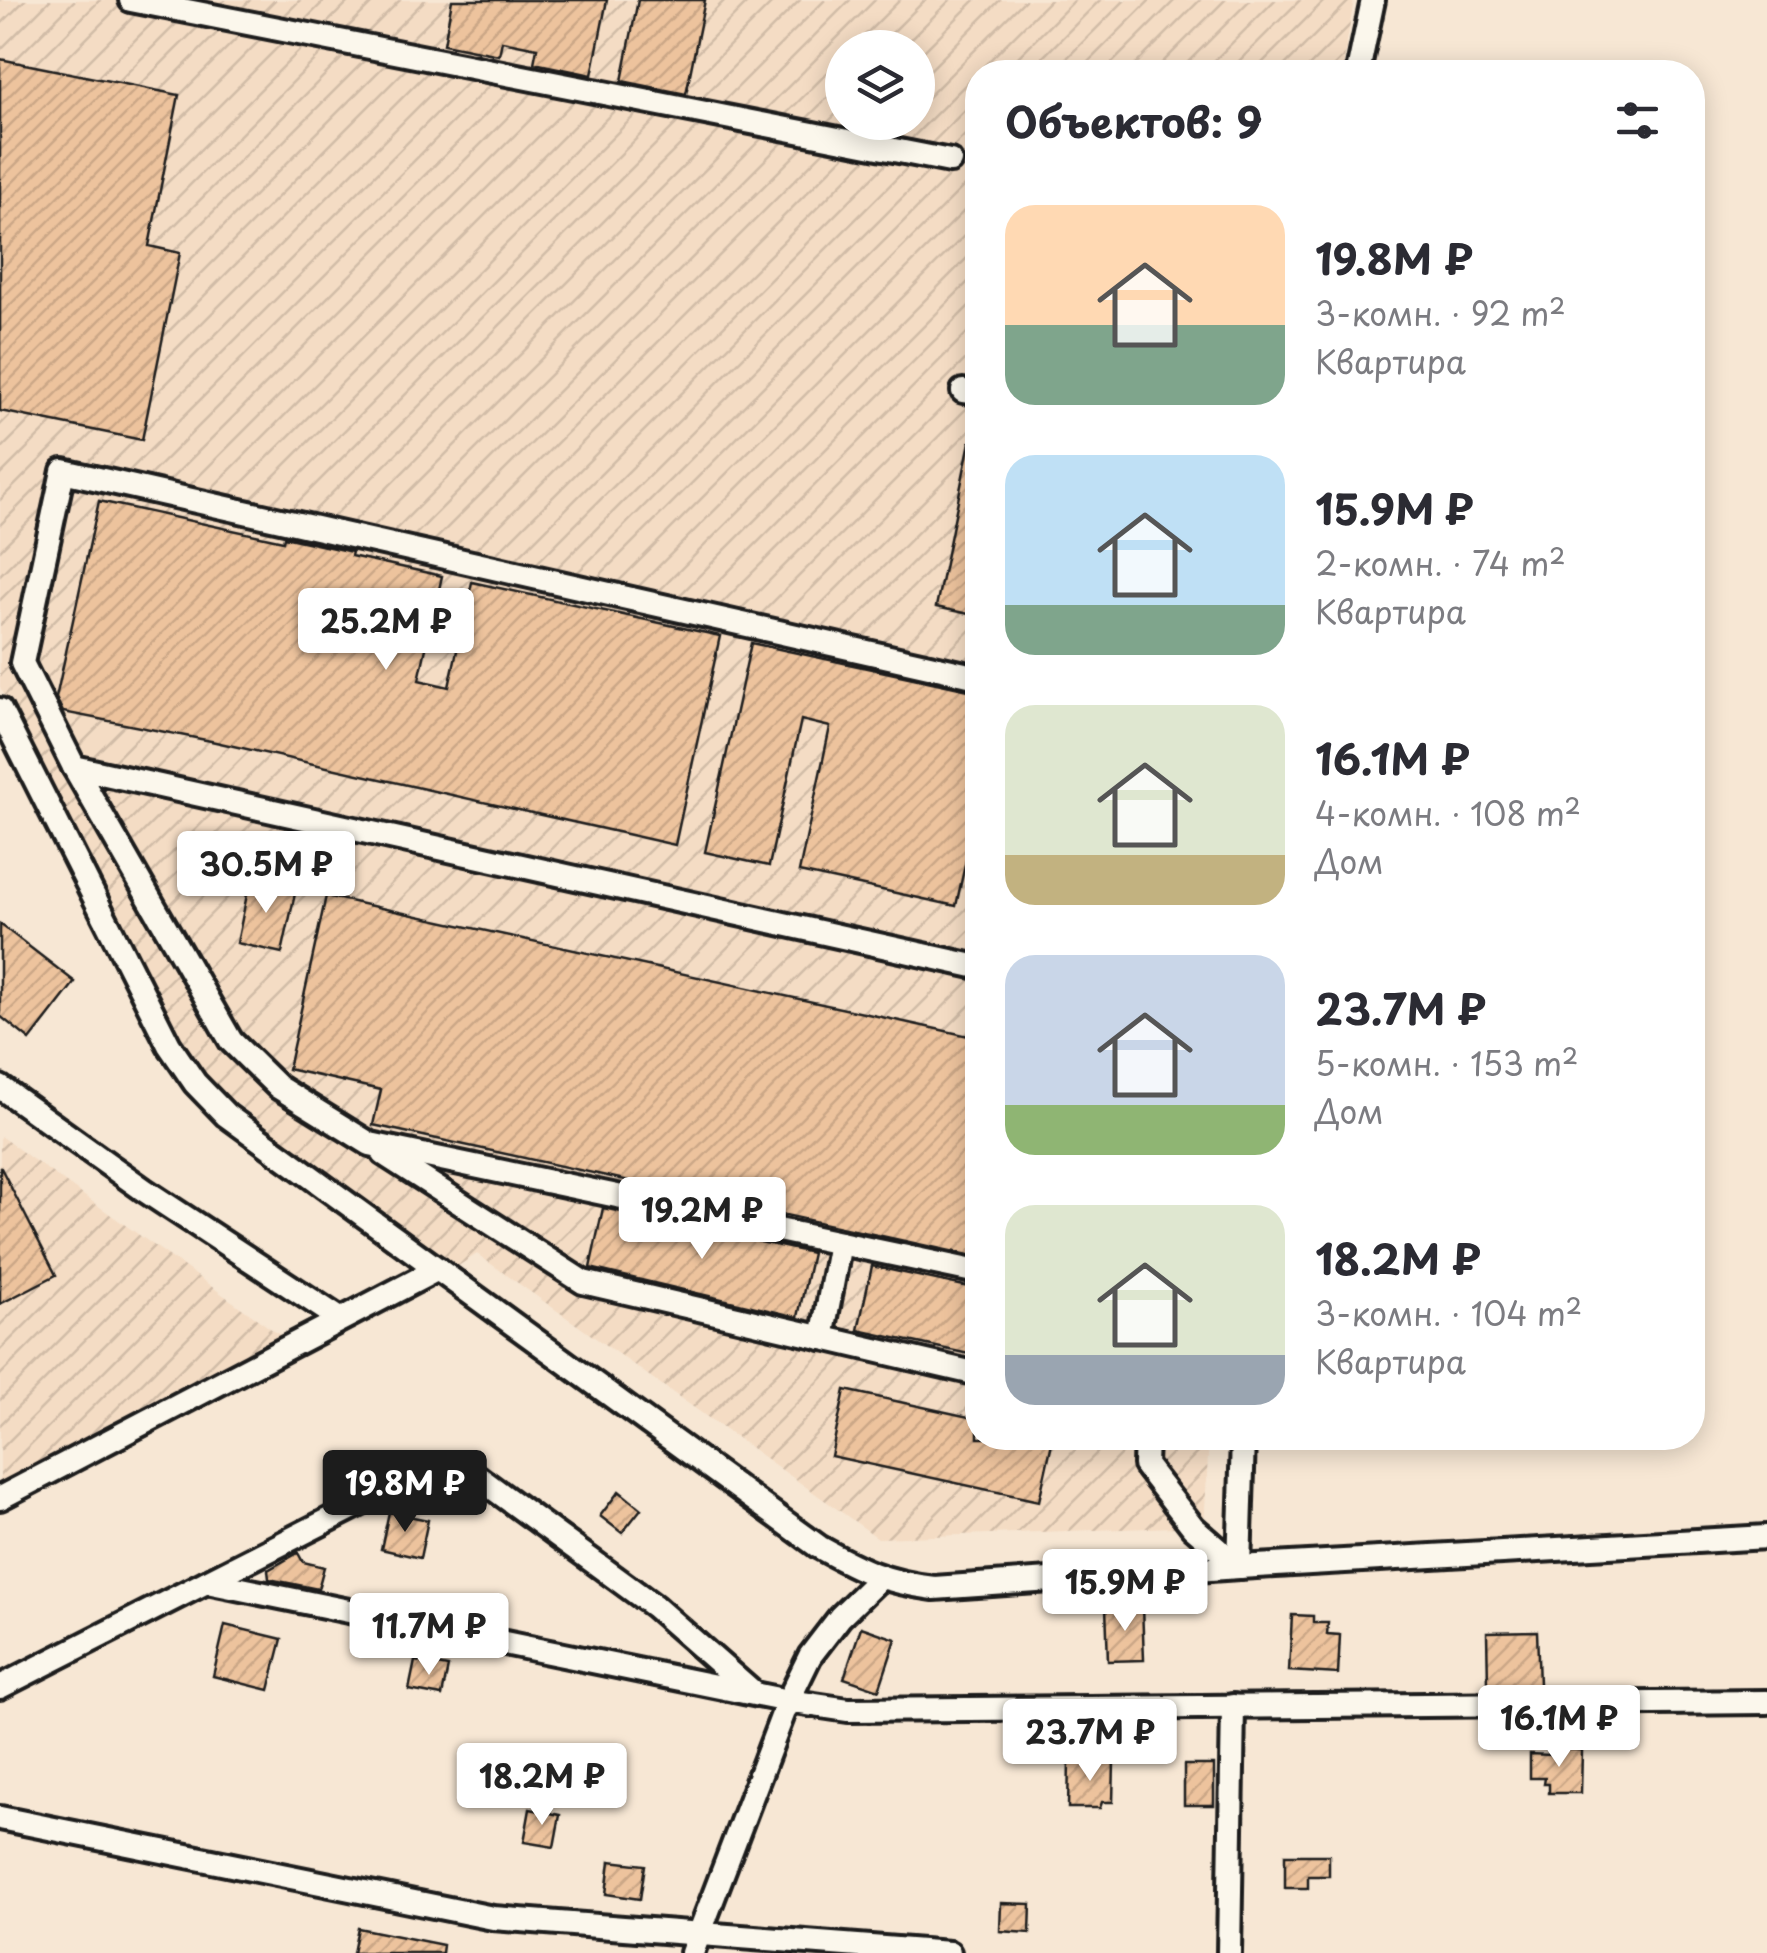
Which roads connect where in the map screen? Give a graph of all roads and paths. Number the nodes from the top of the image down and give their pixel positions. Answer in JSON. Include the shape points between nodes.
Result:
{"nodes":[{"id":1,"x":131,"y":0,"type":"edge"},
{"id":2,"x":1373,"y":0,"type":"edge"},
{"id":3,"x":1360,"y":60,"type":"edge"},
{"id":4,"x":950,"y":161,"type":"dead end"},
{"id":5,"x":965,"y":674,"type":"edge"},
{"id":6,"x":0,"y":710,"type":"edge"},
{"id":7,"x":74,"y":767,"type":"junction"},
{"id":8,"x":965,"y":964,"type":"edge"},
{"id":9,"x":0,"y":1087,"type":"edge"},
{"id":10,"x":370,"y":1144,"type":"junction"},
{"id":11,"x":840,"y":1243,"type":"junction"},
{"id":12,"x":438,"y":1268,"type":"junction"},
{"id":13,"x":965,"y":1269,"type":"edge"},
{"id":14,"x":340,"y":1319,"type":"junction"},
{"id":15,"x":822,"y":1338,"type":"junction"},
{"id":16,"x":965,"y":1371,"type":"edge"},
{"id":17,"x":1145,"y":1450,"type":"edge"},
{"id":18,"x":1244,"y":1450,"type":"edge"},
{"id":19,"x":0,"y":1498,"type":"edge"},
{"id":20,"x":1767,"y":1537,"type":"edge"},
{"id":21,"x":1239,"y":1566,"type":"junction"},
{"id":22,"x":880,"y":1578,"type":"junction"},
{"id":23,"x":207,"y":1582,"type":"junction"},
{"id":24,"x":0,"y":1687,"type":"edge"},
{"id":25,"x":754,"y":1694,"type":"junction"},
{"id":26,"x":788,"y":1701,"type":"junction"},
{"id":27,"x":1767,"y":1702,"type":"edge"},
{"id":28,"x":1233,"y":1706,"type":"junction"},
{"id":29,"x":0,"y":1818,"type":"edge"},
{"id":30,"x":695,"y":1944,"type":"edge"},
{"id":31,"x":948,"y":1953,"type":"edge"},
{"id":32,"x":1229,"y":1953,"type":"edge"}],
"edges":[{"from":1,"to":4,"type":"street"},
{"from":2,"to":3,"type":"street"},
{"from":5,"to":7,"type":"street","via":[[63,471],[22,663]]},
{"from":6,"to":12,"type":"street","via":[[169,1045],[195,1083],[226,1116]]},
{"from":7,"to":8,"type":"street"},
{"from":7,"to":10,"type":"street","via":[[232,1040],[278,1087]]},
{"from":9,"to":14,"type":"street"},
{"from":10,"to":11,"type":"street"},
{"from":10,"to":15,"type":"street","via":[[583,1282]]},
{"from":11,"to":13,"type":"street"},
{"from":11,"to":15,"type":"street"},
{"from":12,"to":14,"type":"street"},
{"from":12,"to":22,"type":"street","via":[[819,1547]]},
{"from":14,"to":19,"type":"street"},
{"from":15,"to":16,"type":"street"},
{"from":17,"to":21,"type":"street","via":[[1144,1464],[1193,1527]]},
{"from":18,"to":21,"type":"street"},
{"from":20,"to":21,"type":"street"},
{"from":21,"to":22,"type":"street","via":[[934,1588]]},
{"from":22,"to":26,"type":"street","via":[[810,1656]]},
{"from":23,"to":24,"type":"street"},
{"from":23,"to":25,"type":"street"},
{"from":23,"to":25,"type":"street","via":[[419,1474],[461,1469],[654,1606]]},
{"from":25,"to":26,"type":"street"},
{"from":26,"to":28,"type":"street","via":[[848,1710]]},
{"from":26,"to":30,"type":"street"},
{"from":27,"to":28,"type":"street"},
{"from":28,"to":32,"type":"street"},
{"from":29,"to":30,"type":"street","via":[[492,1918]]},
{"from":30,"to":31,"type":"street"}]}
